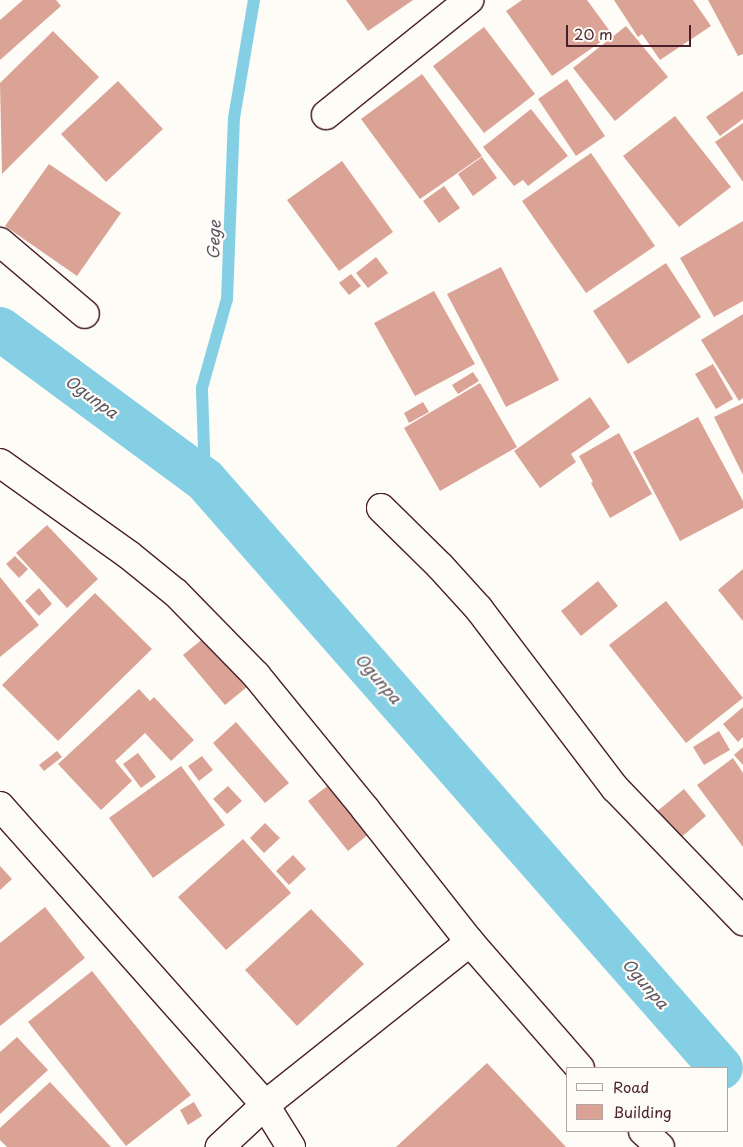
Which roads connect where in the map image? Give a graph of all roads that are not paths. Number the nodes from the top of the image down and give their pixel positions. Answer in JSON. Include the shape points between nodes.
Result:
{"nodes":[{"id":1,"x":469,"y":0,"type":"edge"},
{"id":2,"x":326,"y":115,"type":"dead end"},
{"id":3,"x":0,"y":242,"type":"edge"},
{"id":4,"x":85,"y":314,"type":"dead end"},
{"id":5,"x":0,"y":463,"type":"edge"},
{"id":6,"x":381,"y":508,"type":"dead end"},
{"id":7,"x":0,"y":806,"type":"edge"},
{"id":8,"x":743,"y":921,"type":"edge"},
{"id":9,"x":470,"y":942,"type":"junction"},
{"id":10,"x":579,"y":1067,"type":"edge"},
{"id":11,"x":265,"y":1106,"type":"junction"},
{"id":12,"x":645,"y":1132,"type":"edge"},
{"id":13,"x":220,"y":1147,"type":"edge"},
{"id":14,"x":291,"y":1147,"type":"edge"},
{"id":15,"x":660,"y":1147,"type":"edge"}],
"edges":[{"from":1,"to":2,"type":"street"},
{"from":3,"to":4,"type":"street"},
{"from":5,"to":9,"type":"street","via":[[129,555],[183,600],[256,676]]},
{"from":6,"to":8,"type":"street","via":[[479,609],[615,788]]},
{"from":7,"to":11,"type":"street"},
{"from":9,"to":10,"type":"street"},
{"from":9,"to":11,"type":"street"},
{"from":11,"to":13,"type":"street"},
{"from":11,"to":14,"type":"street"},
{"from":12,"to":15,"type":"street"}]}
